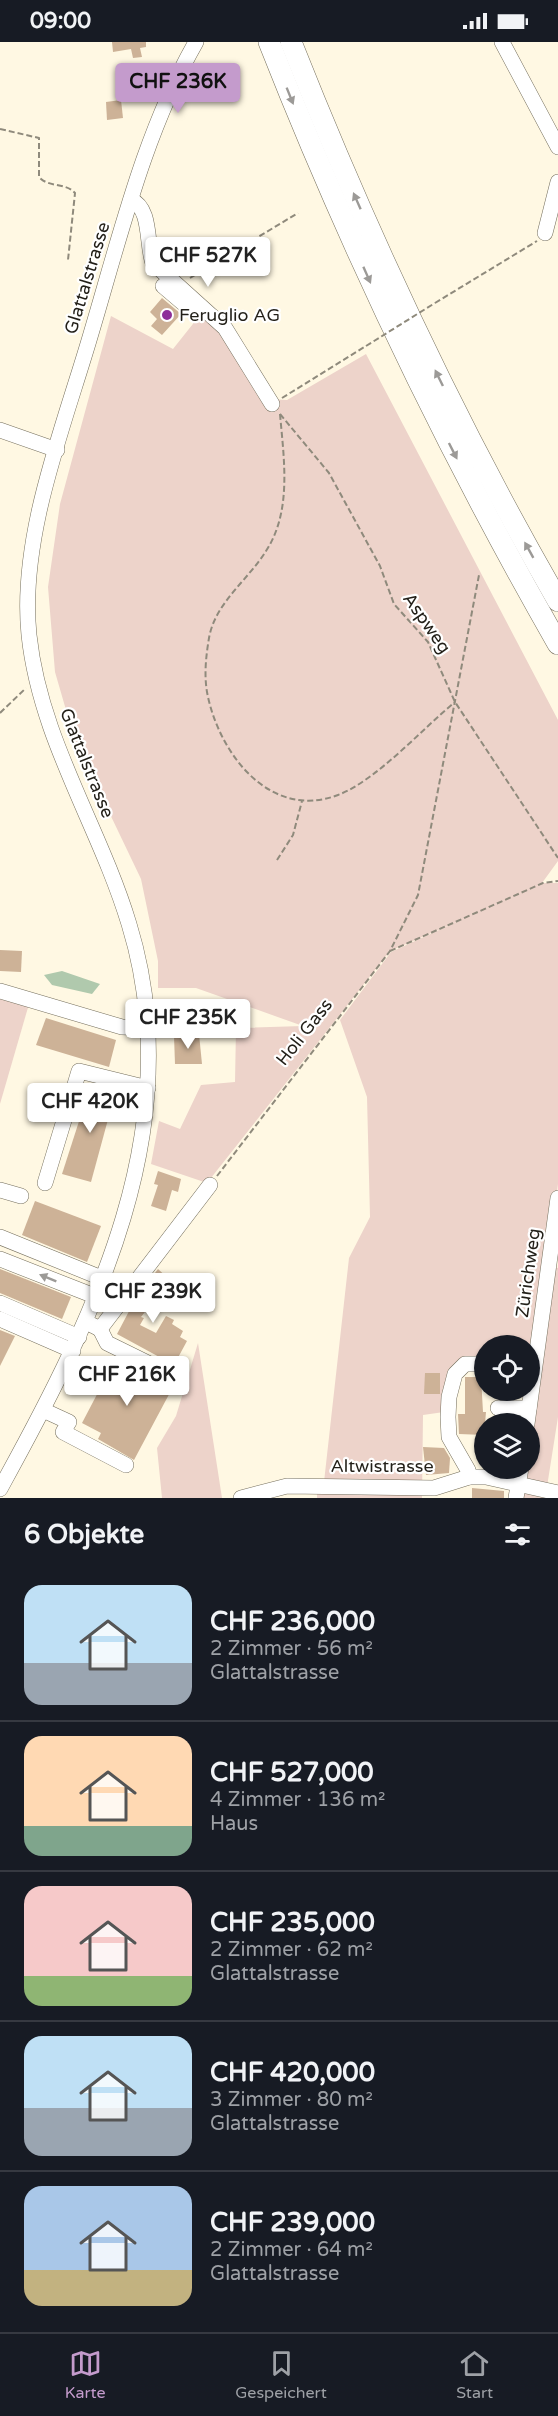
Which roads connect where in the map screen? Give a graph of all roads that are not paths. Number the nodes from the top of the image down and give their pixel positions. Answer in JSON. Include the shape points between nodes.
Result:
{"nodes":[{"id":1,"x":196,"y":42,"type":"edge"},
{"id":2,"x":269,"y":42,"type":"edge"},
{"id":3,"x":291,"y":42,"type":"edge"},
{"id":4,"x":502,"y":42,"type":"edge"},
{"id":5,"x":558,"y":147,"type":"edge"},
{"id":6,"x":558,"y":182,"type":"edge"},
{"id":7,"x":130,"y":200,"type":"junction"},
{"id":8,"x":545,"y":233,"type":"road end"},
{"id":9,"x":159,"y":271,"type":"junction"},
{"id":10,"x":190,"y":309,"type":"dead end"},
{"id":11,"x":276,"y":409,"type":"road end"},
{"id":12,"x":0,"y":430,"type":"edge"},
{"id":13,"x":57,"y":450,"type":"junction"},
{"id":14,"x":558,"y":602,"type":"edge"},
{"id":15,"x":558,"y":644,"type":"edge"},
{"id":16,"x":0,"y":990,"type":"edge"},
{"id":17,"x":147,"y":1028,"type":"junction"},
{"id":18,"x":147,"y":1088,"type":"junction"},
{"id":19,"x":45,"y":1183,"type":"dead end"},
{"id":20,"x":210,"y":1185,"type":"road end"},
{"id":21,"x":0,"y":1190,"type":"edge"},
{"id":22,"x":21,"y":1196,"type":"dead end"},
{"id":23,"x":558,"y":1198,"type":"edge"},
{"id":24,"x":0,"y":1237,"type":"edge"},
{"id":25,"x":0,"y":1259,"type":"edge"},
{"id":26,"x":104,"y":1279,"type":"junction"},
{"id":27,"x":97,"y":1297,"type":"junction"},
{"id":28,"x":0,"y":1303,"type":"edge"},
{"id":29,"x":0,"y":1319,"type":"edge"},
{"id":30,"x":93,"y":1326,"type":"junction"},
{"id":31,"x":537,"y":1335,"type":"edge"},
{"id":32,"x":76,"y":1344,"type":"junction"},
{"id":33,"x":474,"y":1364,"type":"edge"},
{"id":34,"x":166,"y":1372,"type":"dead end"},
{"id":35,"x":498,"y":1408,"type":"dead end"},
{"id":36,"x":43,"y":1410,"type":"junction"},
{"id":37,"x":517,"y":1413,"type":"edge"},
{"id":38,"x":126,"y":1465,"type":"dead end"},
{"id":39,"x":469,"y":1478,"type":"junction"},
{"id":40,"x":519,"y":1484,"type":"edge"},
{"id":41,"x":0,"y":1489,"type":"edge"},
{"id":42,"x":558,"y":1493,"type":"edge"},
{"id":43,"x":241,"y":1498,"type":"edge"}],
"edges":[{"from":1,"to":7,"type":"street","name":"Glattalstrasse","via":[[161,111]]},
{"from":2,"to":15,"type":"highway","one_way":true,"via":[[328,188],[400,345],[472,489]]},
{"from":14,"to":3,"type":"highway","one_way":true,"via":[[419,336]]},
{"from":4,"to":5,"type":"street"},
{"from":6,"to":8,"type":"street"},
{"from":7,"to":9,"type":"street","via":[[139,204],[145,217],[149,252]]},
{"from":7,"to":13,"type":"street","name":"Glattalstrasse"},
{"from":9,"to":10,"type":"street","via":[[163,287]]},
{"from":9,"to":11,"type":"street","via":[[225,328]]},
{"from":12,"to":13,"type":"street"},
{"from":13,"to":17,"type":"street","name":"Glattalstrasse","via":[[36,528],[28,630],[36,681],[56,745],[130,925]]},
{"from":16,"to":17,"type":"street","via":[[122,1027]]},
{"from":17,"to":18,"type":"street","name":"Glattalstrasse"},
{"from":18,"to":19,"type":"street","via":[[80,1071]]},
{"from":18,"to":26,"type":"street","name":"Glattalstrasse","via":[[133,1186]]},
{"from":20,"to":30,"type":"street"},
{"from":21,"to":22,"type":"street"},
{"from":23,"to":31,"type":"street","name":"Zürichweg"},
{"from":24,"to":26,"type":"street"},
{"from":27,"to":25,"type":"street","one_way":true},
{"from":26,"to":27,"type":"street","name":"Glattalstrasse"},
{"from":27,"to":30,"type":"street","name":"Glattalstrasse"},
{"from":28,"to":32,"type":"street"},
{"from":29,"to":32,"type":"street"},
{"from":30,"to":32,"type":"street","name":"Glattalstrasse"},
{"from":30,"to":34,"type":"street","via":[[107,1343]]},
{"from":32,"to":36,"type":"street","name":"Glattalstrasse"},
{"from":33,"to":39,"type":"street","via":[[465,1364],[455,1374],[449,1397],[449,1437]]},
{"from":35,"to":37,"type":"street"},
{"from":36,"to":38,"type":"street","via":[[69,1422],[63,1431]]},
{"from":36,"to":41,"type":"street","name":"Glattalstrasse"},
{"from":39,"to":40,"type":"street","name":"Altwistrasse","via":[[486,1477]]},
{"from":39,"to":43,"type":"street","name":"Altwistrasse","via":[[434,1488],[287,1486]]},
{"from":40,"to":42,"type":"street","name":"Altwistrasse"}]}
